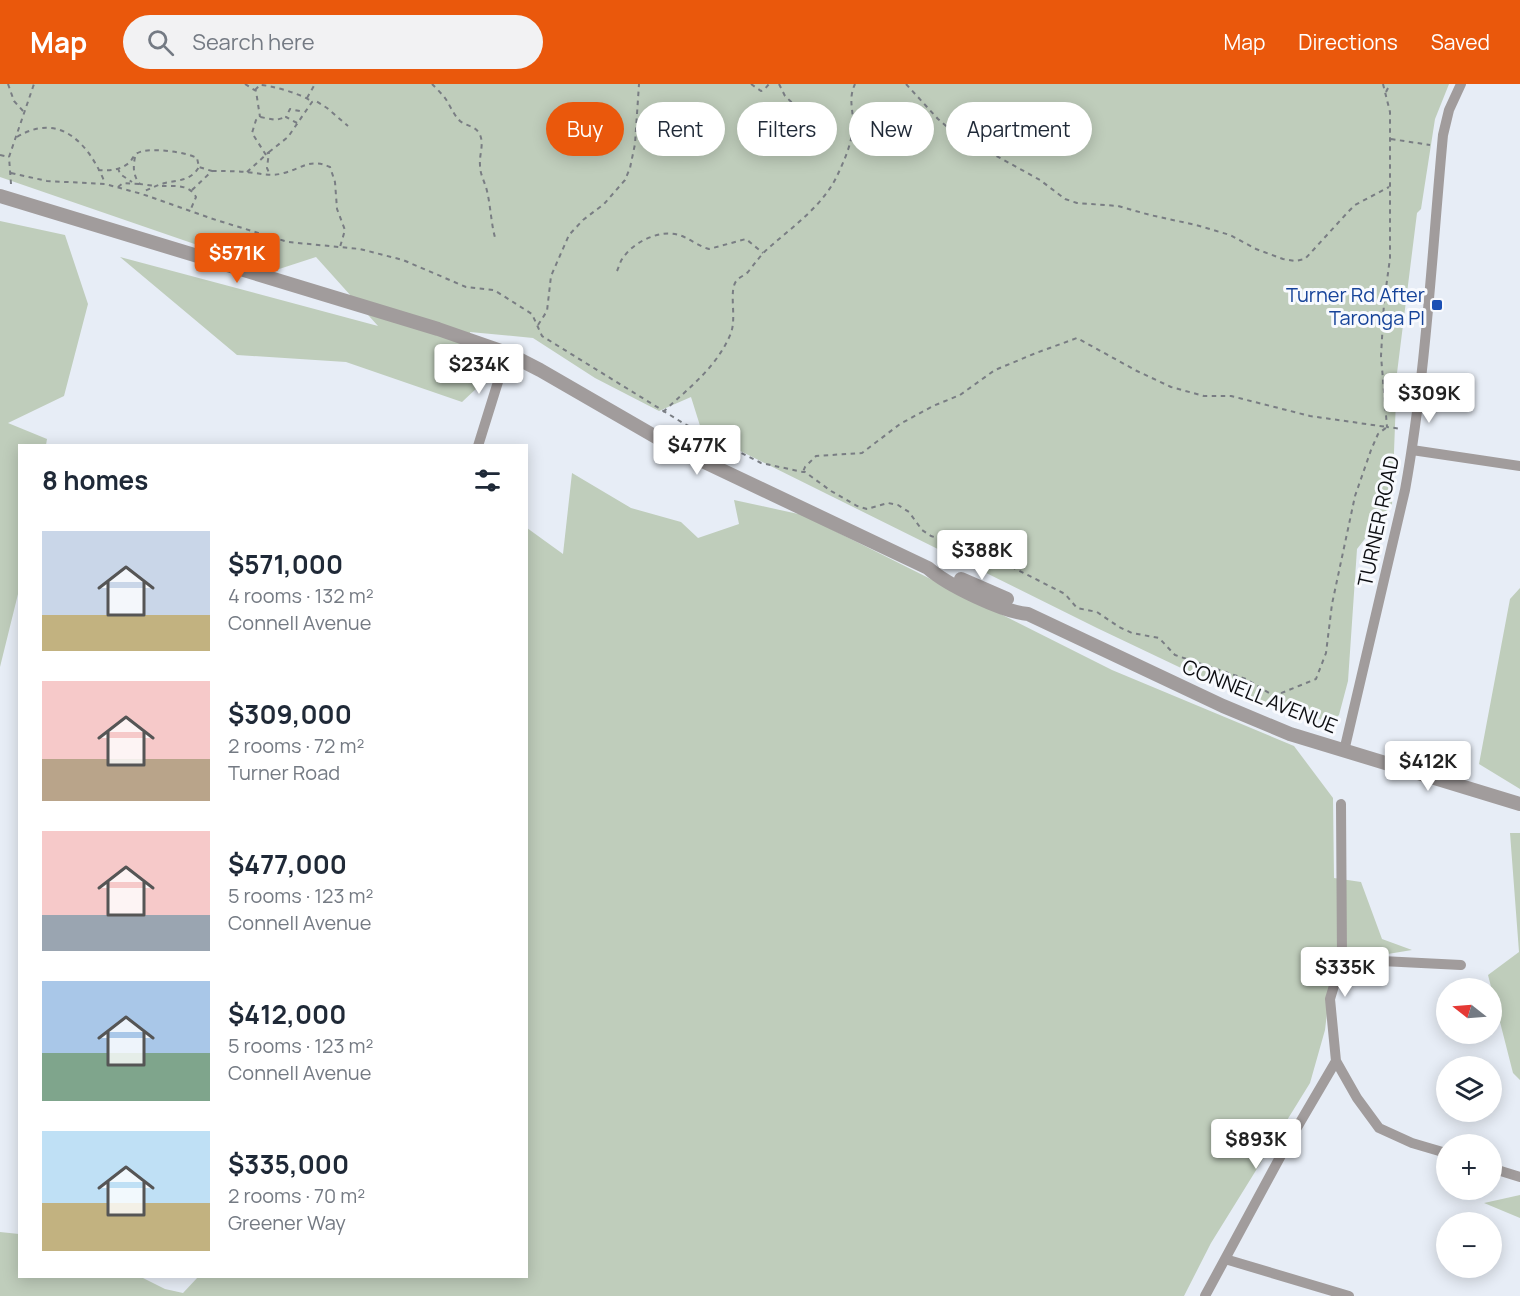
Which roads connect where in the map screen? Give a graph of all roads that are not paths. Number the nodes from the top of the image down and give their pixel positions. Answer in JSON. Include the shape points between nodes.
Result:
{"nodes":[{"id":1,"x":1461,"y":84,"type":"edge"},
{"id":2,"x":2,"y":197,"type":"edge"},
{"id":3,"x":507,"y":353,"type":"junction"},
{"id":4,"x":479,"y":444,"type":"edge"},
{"id":5,"x":1412,"y":450,"type":"junction"},
{"id":6,"x":1520,"y":466,"type":"edge"},
{"id":7,"x":1344,"y":751,"type":"junction"},
{"id":8,"x":1341,"y":804,"type":"dead end"},
{"id":9,"x":1520,"y":804,"type":"edge"},
{"id":10,"x":1342,"y":959,"type":"junction"},
{"id":11,"x":1461,"y":965,"type":"dead end"},
{"id":12,"x":1336,"y":1061,"type":"junction"},
{"id":13,"x":1436,"y":1151,"type":"edge"},
{"id":14,"x":1502,"y":1171,"type":"edge"},
{"id":15,"x":1520,"y":1177,"type":"edge"},
{"id":16,"x":1225,"y":1259,"type":"junction"},
{"id":17,"x":1205,"y":1296,"type":"edge"},
{"id":18,"x":1349,"y":1296,"type":"edge"}],
"edges":[{"from":1,"to":5,"type":"street","name":"TURNER ROAD","via":[[1449,110],[1442,146]]},
{"from":2,"to":3,"type":"street","name":"CONNELL AVENUE"},
{"from":3,"to":4,"type":"street"},
{"from":3,"to":7,"type":"street","name":"CONNELL AVENUE","via":[[675,448],[928,568],[986,589],[1028,614],[1250,717]]},
{"from":5,"to":6,"type":"street"},
{"from":5,"to":7,"type":"street","name":"TURNER ROAD"},
{"from":7,"to":9,"type":"street","name":"CONNELL AVENUE"},
{"from":8,"to":10,"type":"street"},
{"from":10,"to":11,"type":"street"},
{"from":10,"to":12,"type":"street","via":[[1330,999]]},
{"from":12,"to":13,"type":"street","via":[[1379,1128]]},
{"from":12,"to":16,"type":"street"},
{"from":14,"to":15,"type":"street"},
{"from":16,"to":17,"type":"street"},
{"from":16,"to":18,"type":"street"}]}
